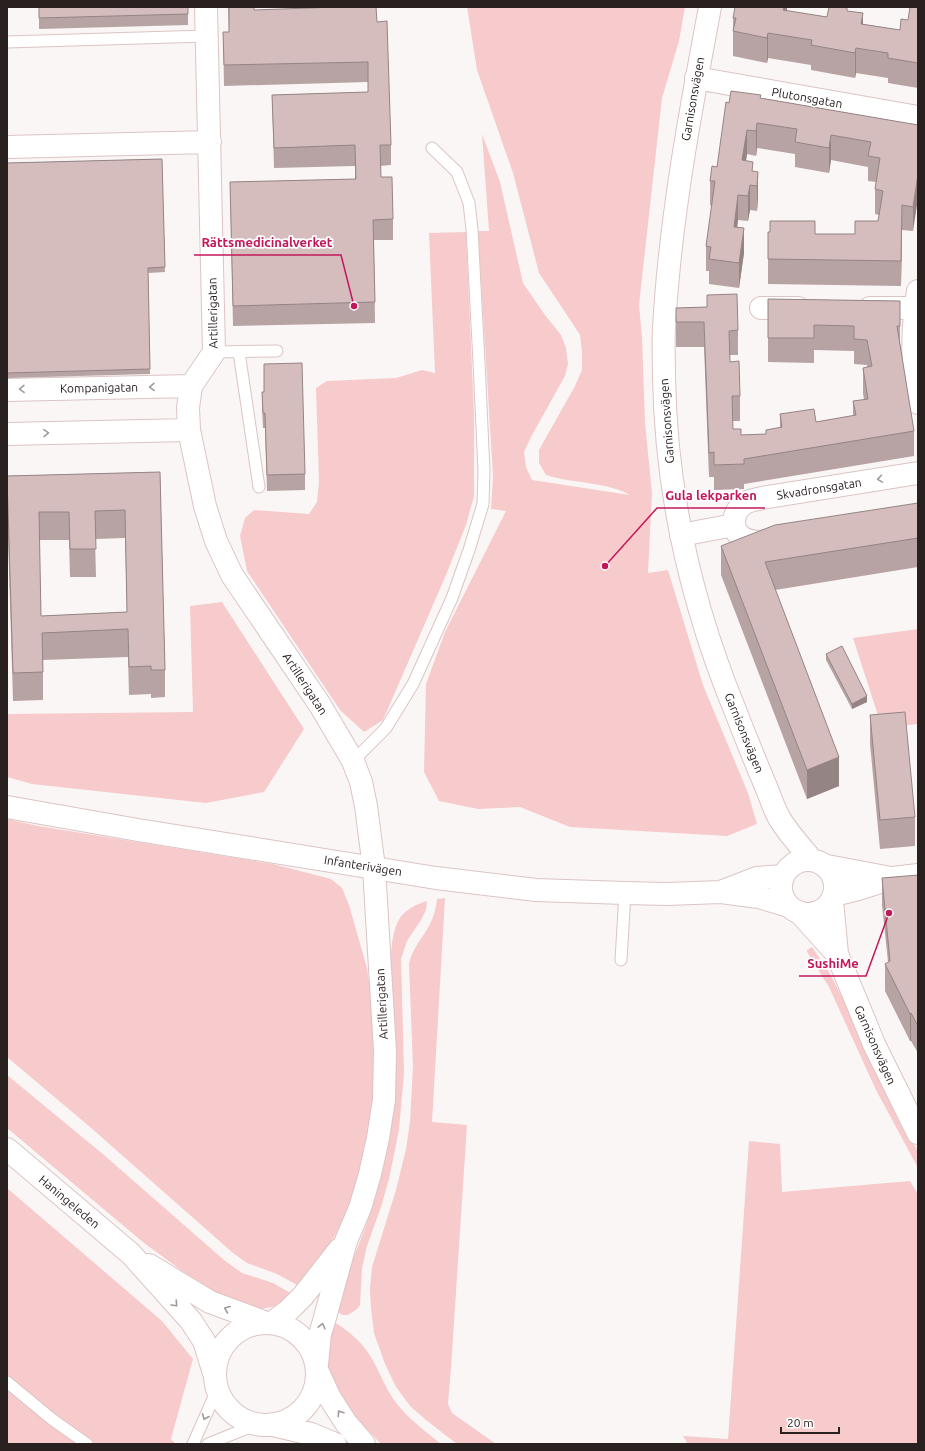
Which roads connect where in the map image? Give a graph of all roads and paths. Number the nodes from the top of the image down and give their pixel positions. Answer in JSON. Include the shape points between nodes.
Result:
{"nodes":[{"id":1,"x":206,"y":7,"type":"edge"},
{"id":2,"x":710,"y":7,"type":"edge"},
{"id":3,"x":206,"y":36,"type":"junction"},
{"id":4,"x":7,"y":42,"type":"edge"},
{"id":5,"x":696,"y":78,"type":"junction"},
{"id":6,"x":918,"y":117,"type":"edge"},
{"id":7,"x":210,"y":142,"type":"junction"},
{"id":8,"x":7,"y":147,"type":"edge"},
{"id":9,"x":432,"y":148,"type":"dead end"},
{"id":10,"x":917,"y":303,"type":"edge"},
{"id":11,"x":761,"y":308,"type":"dead end"},
{"id":12,"x":814,"y":308,"type":"edge"},
{"id":13,"x":852,"y":308,"type":"edge"},
{"id":14,"x":277,"y":351,"type":"dead end"},
{"id":15,"x":214,"y":352,"type":"junction"},
{"id":16,"x":239,"y":352,"type":"junction"},
{"id":17,"x":191,"y":386,"type":"junction"},
{"id":18,"x":7,"y":390,"type":"edge"},
{"id":19,"x":918,"y":403,"type":"edge"},
{"id":20,"x":189,"y":430,"type":"junction"},
{"id":21,"x":7,"y":434,"type":"edge"},
{"id":22,"x":918,"y":473,"type":"edge"},
{"id":23,"x":259,"y":487,"type":"dead end"},
{"id":24,"x":734,"y":525,"type":"junction"},
{"id":25,"x":681,"y":535,"type":"junction"},
{"id":26,"x":793,"y":537,"type":"edge"},
{"id":27,"x":353,"y":762,"type":"junction"},
{"id":28,"x":7,"y":807,"type":"edge"},
{"id":29,"x":780,"y":820,"type":"junction"},
{"id":30,"x":819,"y":863,"type":"junction"},
{"id":31,"x":374,"y":868,"type":"junction"},
{"id":32,"x":784,"y":874,"type":"junction"},
{"id":33,"x":918,"y":875,"type":"edge"},
{"id":34,"x":893,"y":878,"type":"junction"},
{"id":35,"x":722,"y":892,"type":"junction"},
{"id":36,"x":625,"y":893,"type":"junction"},
{"id":37,"x":833,"y":898,"type":"junction"},
{"id":38,"x":794,"y":909,"type":"junction"},
{"id":39,"x":837,"y":954,"type":"junction"},
{"id":40,"x":621,"y":960,"type":"dead end"},
{"id":41,"x":918,"y":1133,"type":"edge"},
{"id":42,"x":7,"y":1149,"type":"edge"},
{"id":43,"x":346,"y":1241,"type":"junction"},
{"id":44,"x":130,"y":1254,"type":"junction"},
{"id":45,"x":268,"y":1323,"type":"junction"},
{"id":46,"x":317,"y":1368,"type":"junction"},
{"id":47,"x":215,"y":1381,"type":"junction"},
{"id":48,"x":7,"y":1382,"type":"edge"},
{"id":49,"x":264,"y":1425,"type":"junction"},
{"id":50,"x":87,"y":1444,"type":"edge"},
{"id":51,"x":193,"y":1444,"type":"edge"},
{"id":52,"x":208,"y":1444,"type":"edge"},
{"id":53,"x":334,"y":1444,"type":"edge"},
{"id":54,"x":364,"y":1444,"type":"edge"}],
"edges":[{"from":1,"to":3,"type":"street","name":"Artillerigatan"},
{"from":2,"to":5,"type":"street","name":"Garnisonsvägen"},
{"from":3,"to":4,"type":"lane"},
{"from":3,"to":7,"type":"street","name":"Artillerigatan"},
{"from":5,"to":6,"type":"street","name":"Plutonsgatan"},
{"from":5,"to":25,"type":"street","name":"Garnisonsvägen","via":[[676,211],[664,330],[666,431]]},
{"from":7,"to":8,"type":"street"},
{"from":7,"to":15,"type":"street","name":"Artillerigatan"},
{"from":9,"to":27,"type":"lane","via":[[457,172],[469,204],[479,362],[483,504],[470,550],[452,598],[413,684],[386,728]]},
{"from":10,"to":13,"type":"street"},
{"from":10,"to":19,"type":"street","via":[[914,348]]},
{"from":11,"to":12,"type":"street"},
{"from":14,"to":16,"type":"lane"},
{"from":15,"to":16,"type":"lane"},
{"from":15,"to":17,"type":"street","name":"Artillerigatan"},
{"from":16,"to":23,"type":"lane"},
{"from":17,"to":18,"type":"street","name":"Kompanigatan","one_way":true},
{"from":17,"to":20,"type":"street","name":"Artillerigatan"},
{"from":21,"to":20,"type":"street","one_way":true},
{"from":20,"to":27,"type":"street","name":"Artillerigatan","via":[[205,506],[216,541],[232,575],[320,705]]},
{"from":22,"to":24,"type":"street","name":"Skvadronsgatan","one_way":true,"via":[[751,500],[737,511]]},
{"from":24,"to":25,"type":"street"},
{"from":24,"to":26,"type":"street","via":[[742,538],[751,541],[762,542]]},
{"from":25,"to":29,"type":"street","name":"Garnisonsvägen","via":[[694,592],[716,662]]},
{"from":27,"to":31,"type":"street","name":"Artillerigatan","via":[[361,782],[366,806]]},
{"from":28,"to":31,"type":"street","name":"Infanterivägen"},
{"from":29,"to":30,"type":"street","name":"Garnisonsvägen"},
{"from":29,"to":32,"type":"street","name":"Garnisonsvägen"},
{"from":30,"to":32,"type":"street","via":[[800,861],[789,867]]},
{"from":30,"to":34,"type":"street"},
{"from":30,"to":37,"type":"street","via":[[833,876]]},
{"from":31,"to":36,"type":"street","name":"Infanterivägen","via":[[536,890]]},
{"from":31,"to":43,"type":"street","name":"Artillerigatan","via":[[384,1043],[384,1100],[370,1174],[360,1208]]},
{"from":32,"to":35,"type":"street","name":"Infanterivägen","via":[[757,878]]},
{"from":32,"to":38,"type":"street","via":[[782,892],[786,902]]},
{"from":33,"to":34,"type":"street"},
{"from":34,"to":37,"type":"street"},
{"from":35,"to":36,"type":"street","name":"Infanterivägen"},
{"from":35,"to":38,"type":"street","name":"Infanterivägen","via":[[759,897]]},
{"from":36,"to":40,"type":"lane"},
{"from":37,"to":38,"type":"street","via":[[828,906],[811,914]]},
{"from":37,"to":39,"type":"street","name":"Garnisonsvägen"},
{"from":38,"to":39,"type":"street","name":"Garnisonsvägen"},
{"from":39,"to":41,"type":"street","name":"Garnisonsvägen","via":[[874,1044]]},
{"from":42,"to":44,"type":"street","name":"Haningeleden"},
{"from":43,"to":45,"type":"street","name":"Artillerigatan","via":[[303,1296],[289,1310]]},
{"from":46,"to":43,"type":"street","name":"Artillerigatan","one_way":true,"via":[[320,1334]]},
{"from":45,"to":44,"type":"street","name":"Haningeleden","one_way":true,"via":[[210,1302]]},
{"from":44,"to":47,"type":"street","name":"Haningeleden","one_way":true,"via":[[190,1321],[204,1341]]},
{"from":45,"to":46,"type":"street","via":[[285,1326],[306,1341],[313,1352]]},
{"from":45,"to":47,"type":"street","via":[[245,1327],[229,1338],[218,1354]]},
{"from":46,"to":49,"type":"street","via":[[315,1391],[305,1407],[291,1419]]},
{"from":54,"to":46,"type":"street","one_way":true,"via":[[330,1398]]},
{"from":47,"to":49,"type":"street","via":[[225,1406],[238,1418]]},
{"from":47,"to":51,"type":"lane","one_way":true},
{"from":48,"to":50,"type":"lane"},
{"from":49,"to":52,"type":"lane"},
{"from":49,"to":53,"type":"street","via":[[311,1434]]}]}
